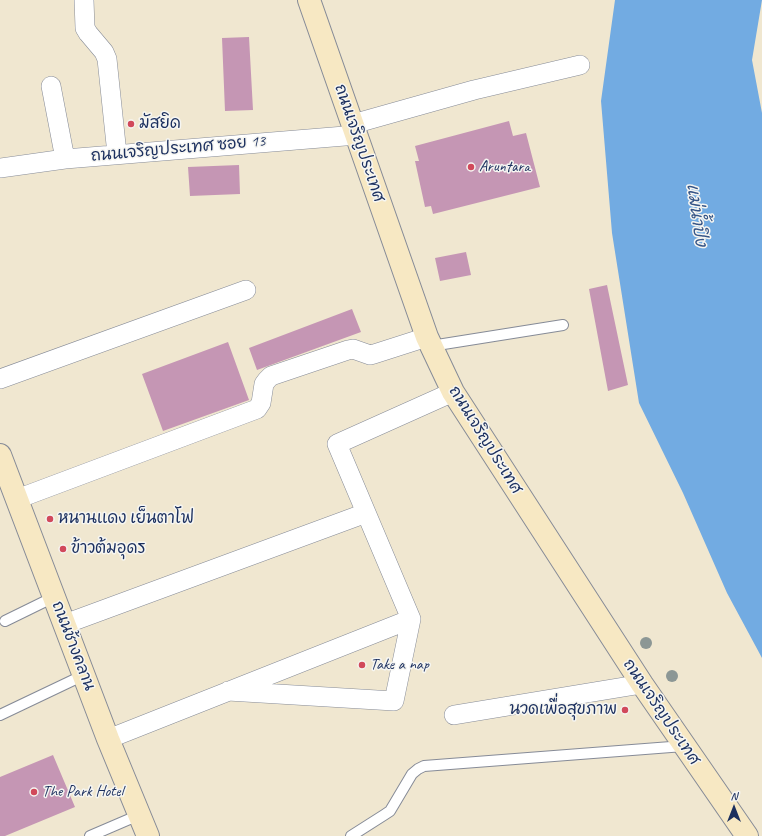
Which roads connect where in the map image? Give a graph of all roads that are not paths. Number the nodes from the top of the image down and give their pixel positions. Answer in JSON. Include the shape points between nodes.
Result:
{"nodes":[{"id":1,"x":84,"y":0,"type":"edge"},
{"id":2,"x":309,"y":0,"type":"edge"},
{"id":3,"x":580,"y":65,"type":"dead end"},
{"id":4,"x":51,"y":86,"type":"dead end"},
{"id":5,"x":355,"y":129,"type":"junction"},
{"id":6,"x":117,"y":154,"type":"junction"},
{"id":7,"x":64,"y":159,"type":"junction"},
{"id":8,"x":0,"y":168,"type":"edge"},
{"id":9,"x":246,"y":290,"type":"dead end"},
{"id":10,"x":563,"y":325,"type":"dead end"},
{"id":11,"x":429,"y":342,"type":"junction"},
{"id":12,"x":0,"y":379,"type":"edge"},
{"id":13,"x":453,"y":392,"type":"junction"},
{"id":14,"x":0,"y":455,"type":"edge"},
{"id":15,"x":17,"y":500,"type":"junction"},
{"id":16,"x":366,"y":513,"type":"junction"},
{"id":17,"x":54,"y":597,"type":"junction"},
{"id":18,"x":411,"y":619,"type":"junction"},
{"id":19,"x":5,"y":621,"type":"dead end"},
{"id":20,"x":64,"y":624,"type":"junction"},
{"id":21,"x":84,"y":675,"type":"junction"},
{"id":22,"x":642,"y":684,"type":"junction"},
{"id":23,"x":228,"y":691,"type":"junction"},
{"id":24,"x":0,"y":715,"type":"edge"},
{"id":25,"x":454,"y":715,"type":"dead end"},
{"id":26,"x":108,"y":738,"type":"junction"},
{"id":27,"x":684,"y":746,"type":"junction"},
{"id":28,"x":139,"y":815,"type":"junction"},
{"id":29,"x":90,"y":836,"type":"edge"},
{"id":30,"x":148,"y":836,"type":"edge"},
{"id":31,"x":351,"y":836,"type":"edge"},
{"id":32,"x":748,"y":836,"type":"edge"}],
"edges":[{"from":1,"to":6,"type":"street","via":[[85,28],[107,59]]},
{"from":2,"to":5,"type":"street","name":"ถนนเจริญประเทศ"},
{"from":3,"to":5,"type":"street","name":"ถนนเจริญประเทศ ซอย 13","via":[[474,90]]},
{"from":4,"to":7,"type":"street"},
{"from":5,"to":6,"type":"street","name":"ถนนเจริญประเทศ ซอย 13"},
{"from":5,"to":11,"type":"street","name":"ถนนเจริญประเทศ"},
{"from":6,"to":7,"type":"street","name":"ถนนเจริญประเทศ ซอย 13"},
{"from":7,"to":8,"type":"street","name":"ถนนเจริญประเทศ ซอย 13"},
{"from":9,"to":12,"type":"street"},
{"from":10,"to":11,"type":"lane"},
{"from":11,"to":13,"type":"street","name":"ถนนเจริญประเทศ"},
{"from":11,"to":15,"type":"street","via":[[370,355],[353,349],[348,350],[271,376],[264,384],[262,403],[257,409]]},
{"from":13,"to":16,"type":"street","via":[[337,444]]},
{"from":13,"to":22,"type":"street","name":"ถนนเจริญประเทศ"},
{"from":14,"to":15,"type":"street","name":"ถนนช้างคลาน"},
{"from":15,"to":17,"type":"street","name":"ถนนช้างคลาน"},
{"from":16,"to":18,"type":"street"},
{"from":16,"to":20,"type":"street"},
{"from":17,"to":19,"type":"lane"},
{"from":17,"to":20,"type":"street","name":"ถนนช้างคลาน"},
{"from":18,"to":23,"type":"street"},
{"from":18,"to":23,"type":"street","via":[[394,701]]},
{"from":20,"to":21,"type":"street","name":"ถนนช้างคลาน"},
{"from":21,"to":24,"type":"lane"},
{"from":21,"to":26,"type":"street","name":"ถนนช้างคลาน"},
{"from":22,"to":25,"type":"street"},
{"from":22,"to":27,"type":"street","name":"ถนนเจริญประเทศ"},
{"from":23,"to":26,"type":"street"},
{"from":26,"to":28,"type":"street","name":"ถนนช้างคลาน"},
{"from":27,"to":31,"type":"lane","via":[[424,766],[412,774],[390,811]]},
{"from":27,"to":32,"type":"street","name":"ถนนเจริญประเทศ"},
{"from":28,"to":29,"type":"lane"},
{"from":28,"to":30,"type":"street","name":"ถนนช้างคลาน"}]}
